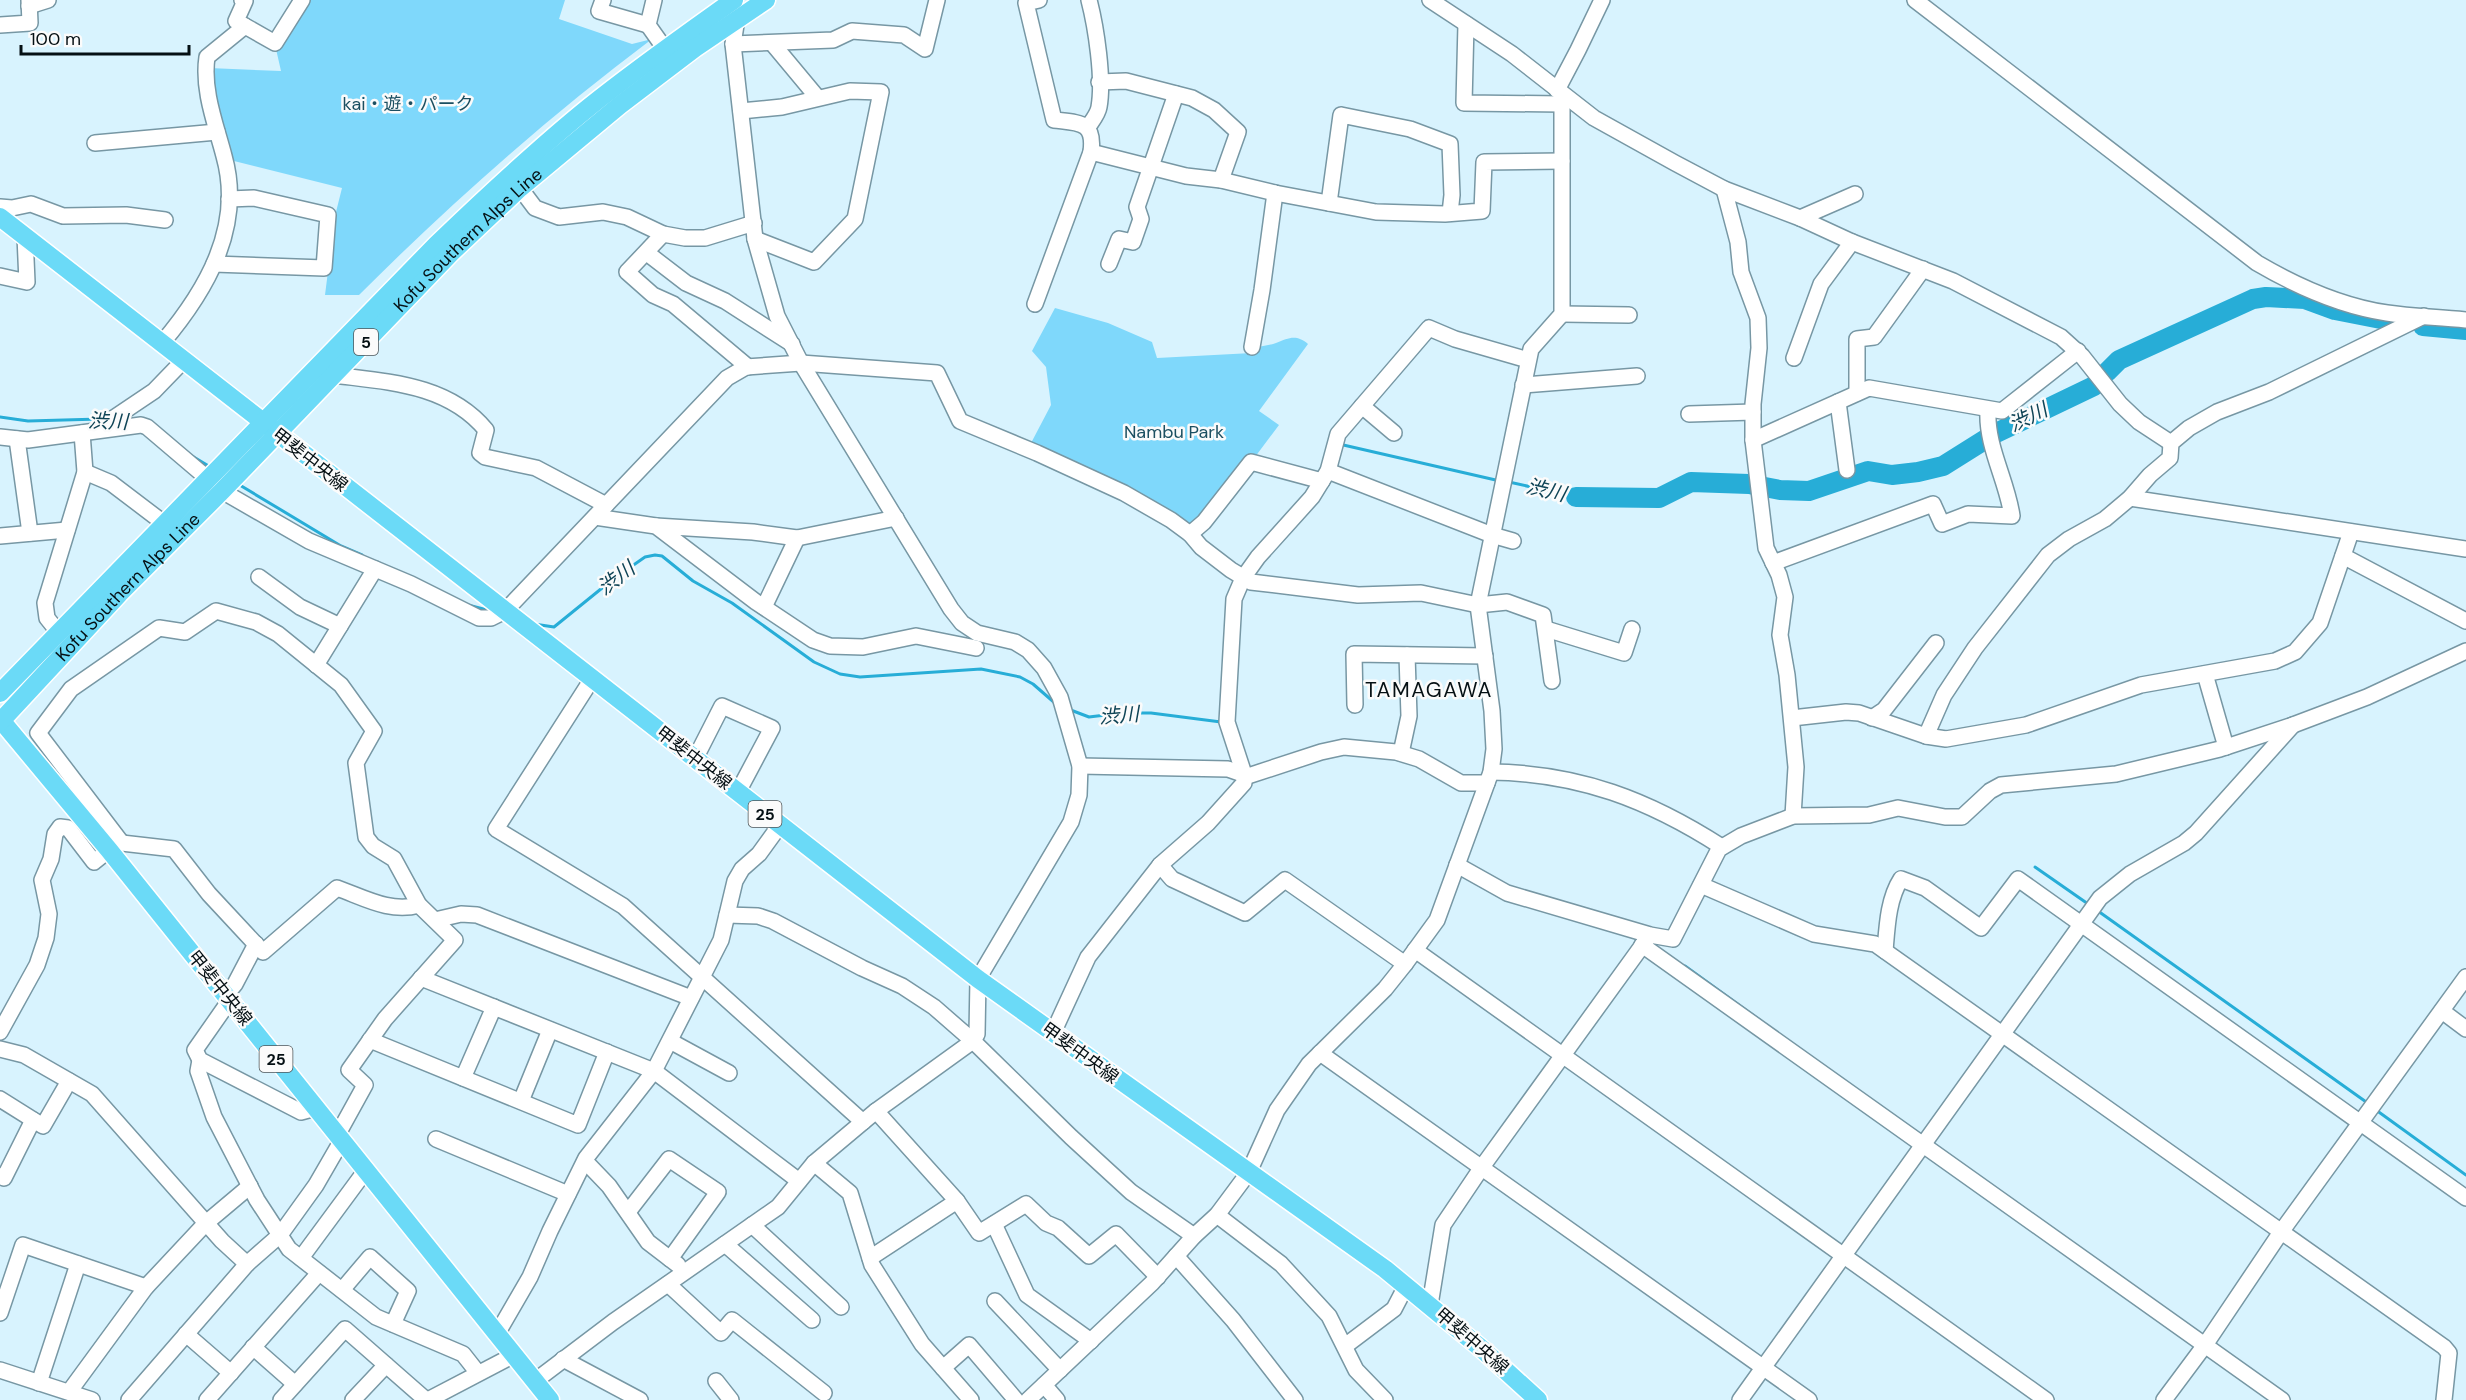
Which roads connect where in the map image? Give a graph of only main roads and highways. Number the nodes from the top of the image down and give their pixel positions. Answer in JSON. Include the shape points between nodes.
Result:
{"nodes":[{"id":1,"x":734,"y":0,"type":"edge"},
{"id":2,"x":766,"y":0,"type":"edge"},
{"id":3,"x":0,"y":216,"type":"edge"},
{"id":4,"x":269,"y":428,"type":"junction"},
{"id":5,"x":0,"y":693,"type":"edge"},
{"id":6,"x":0,"y":720,"type":"edge"},
{"id":7,"x":550,"y":1400,"type":"edge"},
{"id":8,"x":1538,"y":1400,"type":"edge"}],
"edges":[{"from":1,"to":4,"type":"main road","name":"Kofu Southern Alps Line","number":"5","via":[[587,109],[507,178],[436,245]]},
{"from":2,"to":4,"type":"main road","name":"Kofu Southern Alps Line","number":"5","via":[[620,105],[520,188],[334,375]]},
{"from":3,"to":4,"type":"main road","name":"甲斐中央線","number":"25"},
{"from":4,"to":5,"type":"main road","name":"Kofu Southern Alps Line","number":"5","via":[[207,478]]},
{"from":4,"to":6,"type":"main road","name":"Kofu Southern Alps Line","number":"5","via":[[222,491]]},
{"from":4,"to":8,"type":"main road","name":"甲斐中央線","number":"25","via":[[978,979],[1406,1286]]},
{"from":6,"to":7,"type":"main road","name":"甲斐中央線","number":"25","via":[[112,847]]}]}
